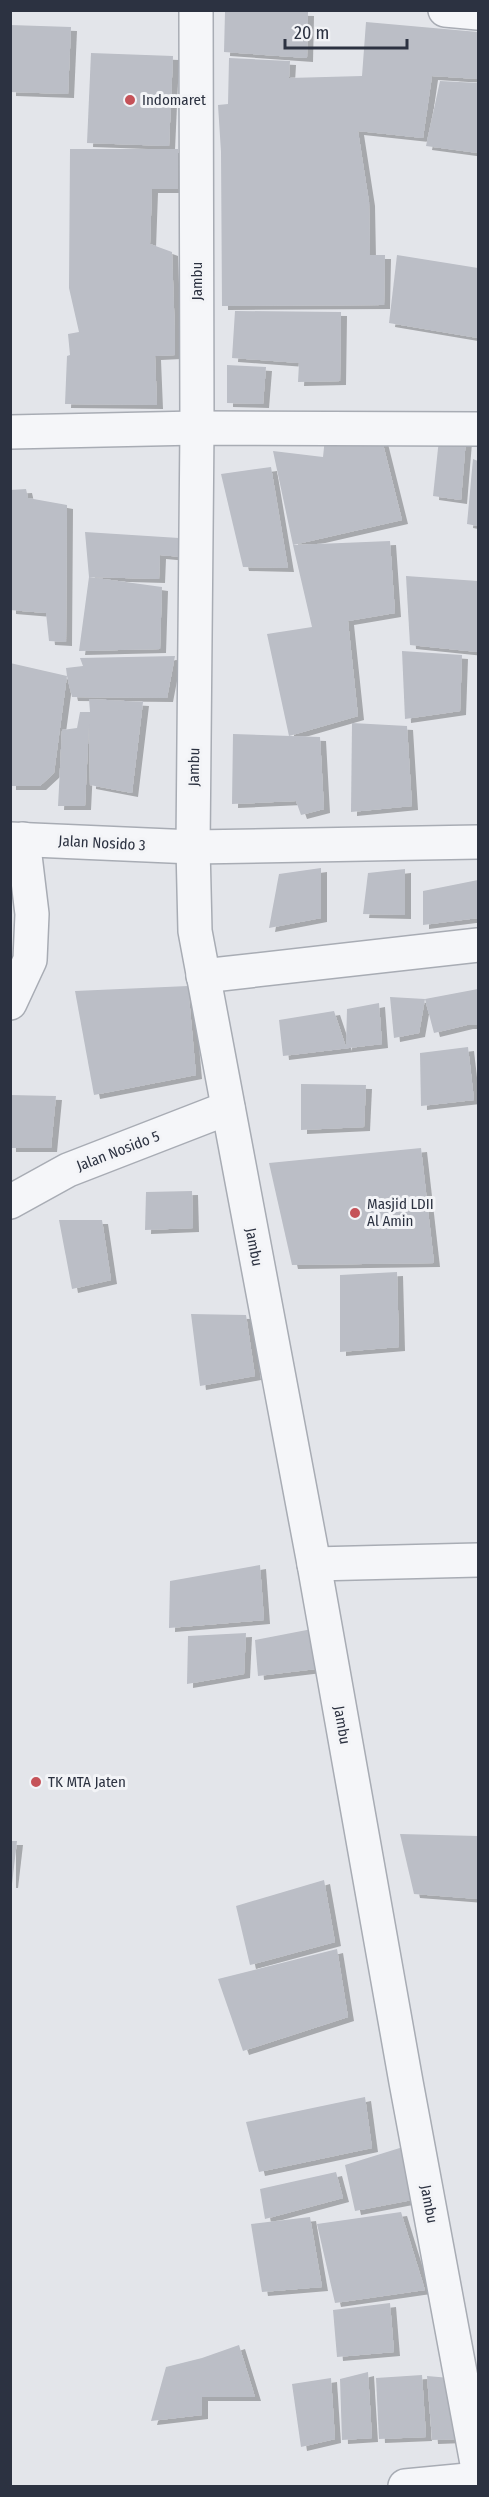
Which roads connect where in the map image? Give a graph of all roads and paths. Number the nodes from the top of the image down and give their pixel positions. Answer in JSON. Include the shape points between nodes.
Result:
{"nodes":[{"id":1,"x":196,"y":10,"type":"edge"},
{"id":2,"x":445,"y":10,"type":"edge"},
{"id":3,"x":478,"y":13,"type":"edge"},
{"id":4,"x":198,"y":428,"type":"junction"},
{"id":5,"x":478,"y":429,"type":"edge"},
{"id":6,"x":10,"y":432,"type":"edge"},
{"id":7,"x":17,"y":839,"type":"edge"},
{"id":8,"x":478,"y":842,"type":"edge"},
{"id":9,"x":193,"y":847,"type":"junction"},
{"id":10,"x":478,"y":945,"type":"edge"},
{"id":11,"x":203,"y":976,"type":"junction"},
{"id":12,"x":10,"y":1003,"type":"edge"},
{"id":13,"x":228,"y":1108,"type":"junction"},
{"id":14,"x":10,"y":1202,"type":"edge"},
{"id":15,"x":478,"y":1560,"type":"edge"},
{"id":16,"x":314,"y":1564,"type":"junction"},
{"id":17,"x":473,"y":2407,"type":"edge"},
{"id":18,"x":478,"y":2469,"type":"edge"},
{"id":19,"x":478,"y":2479,"type":"edge"},
{"id":20,"x":405,"y":2487,"type":"edge"}],
"edges":[{"from":1,"to":4,"type":"street","name":"Jambu"},
{"from":2,"to":3,"type":"street"},
{"from":4,"to":5,"type":"street"},
{"from":4,"to":6,"type":"street"},
{"from":4,"to":9,"type":"street","name":"Jambu"},
{"from":7,"to":9,"type":"street","name":"Jalan Nosido 3"},
{"from":7,"to":12,"type":"street","via":[[32,914],[30,960]]},
{"from":8,"to":9,"type":"street","name":"Jalan Nosido 3"},
{"from":9,"to":11,"type":"street","name":"Jambu","via":[[195,931]]},
{"from":10,"to":11,"type":"street"},
{"from":11,"to":13,"type":"street","name":"Jambu"},
{"from":13,"to":14,"type":"street","name":"Jalan Nosido 5","via":[[68,1170]]},
{"from":13,"to":16,"type":"street","name":"Jambu"},
{"from":15,"to":16,"type":"street"},
{"from":16,"to":17,"type":"street","name":"Jambu"},
{"from":17,"to":18,"type":"street","name":"Jambu"},
{"from":19,"to":20,"type":"street"}]}
